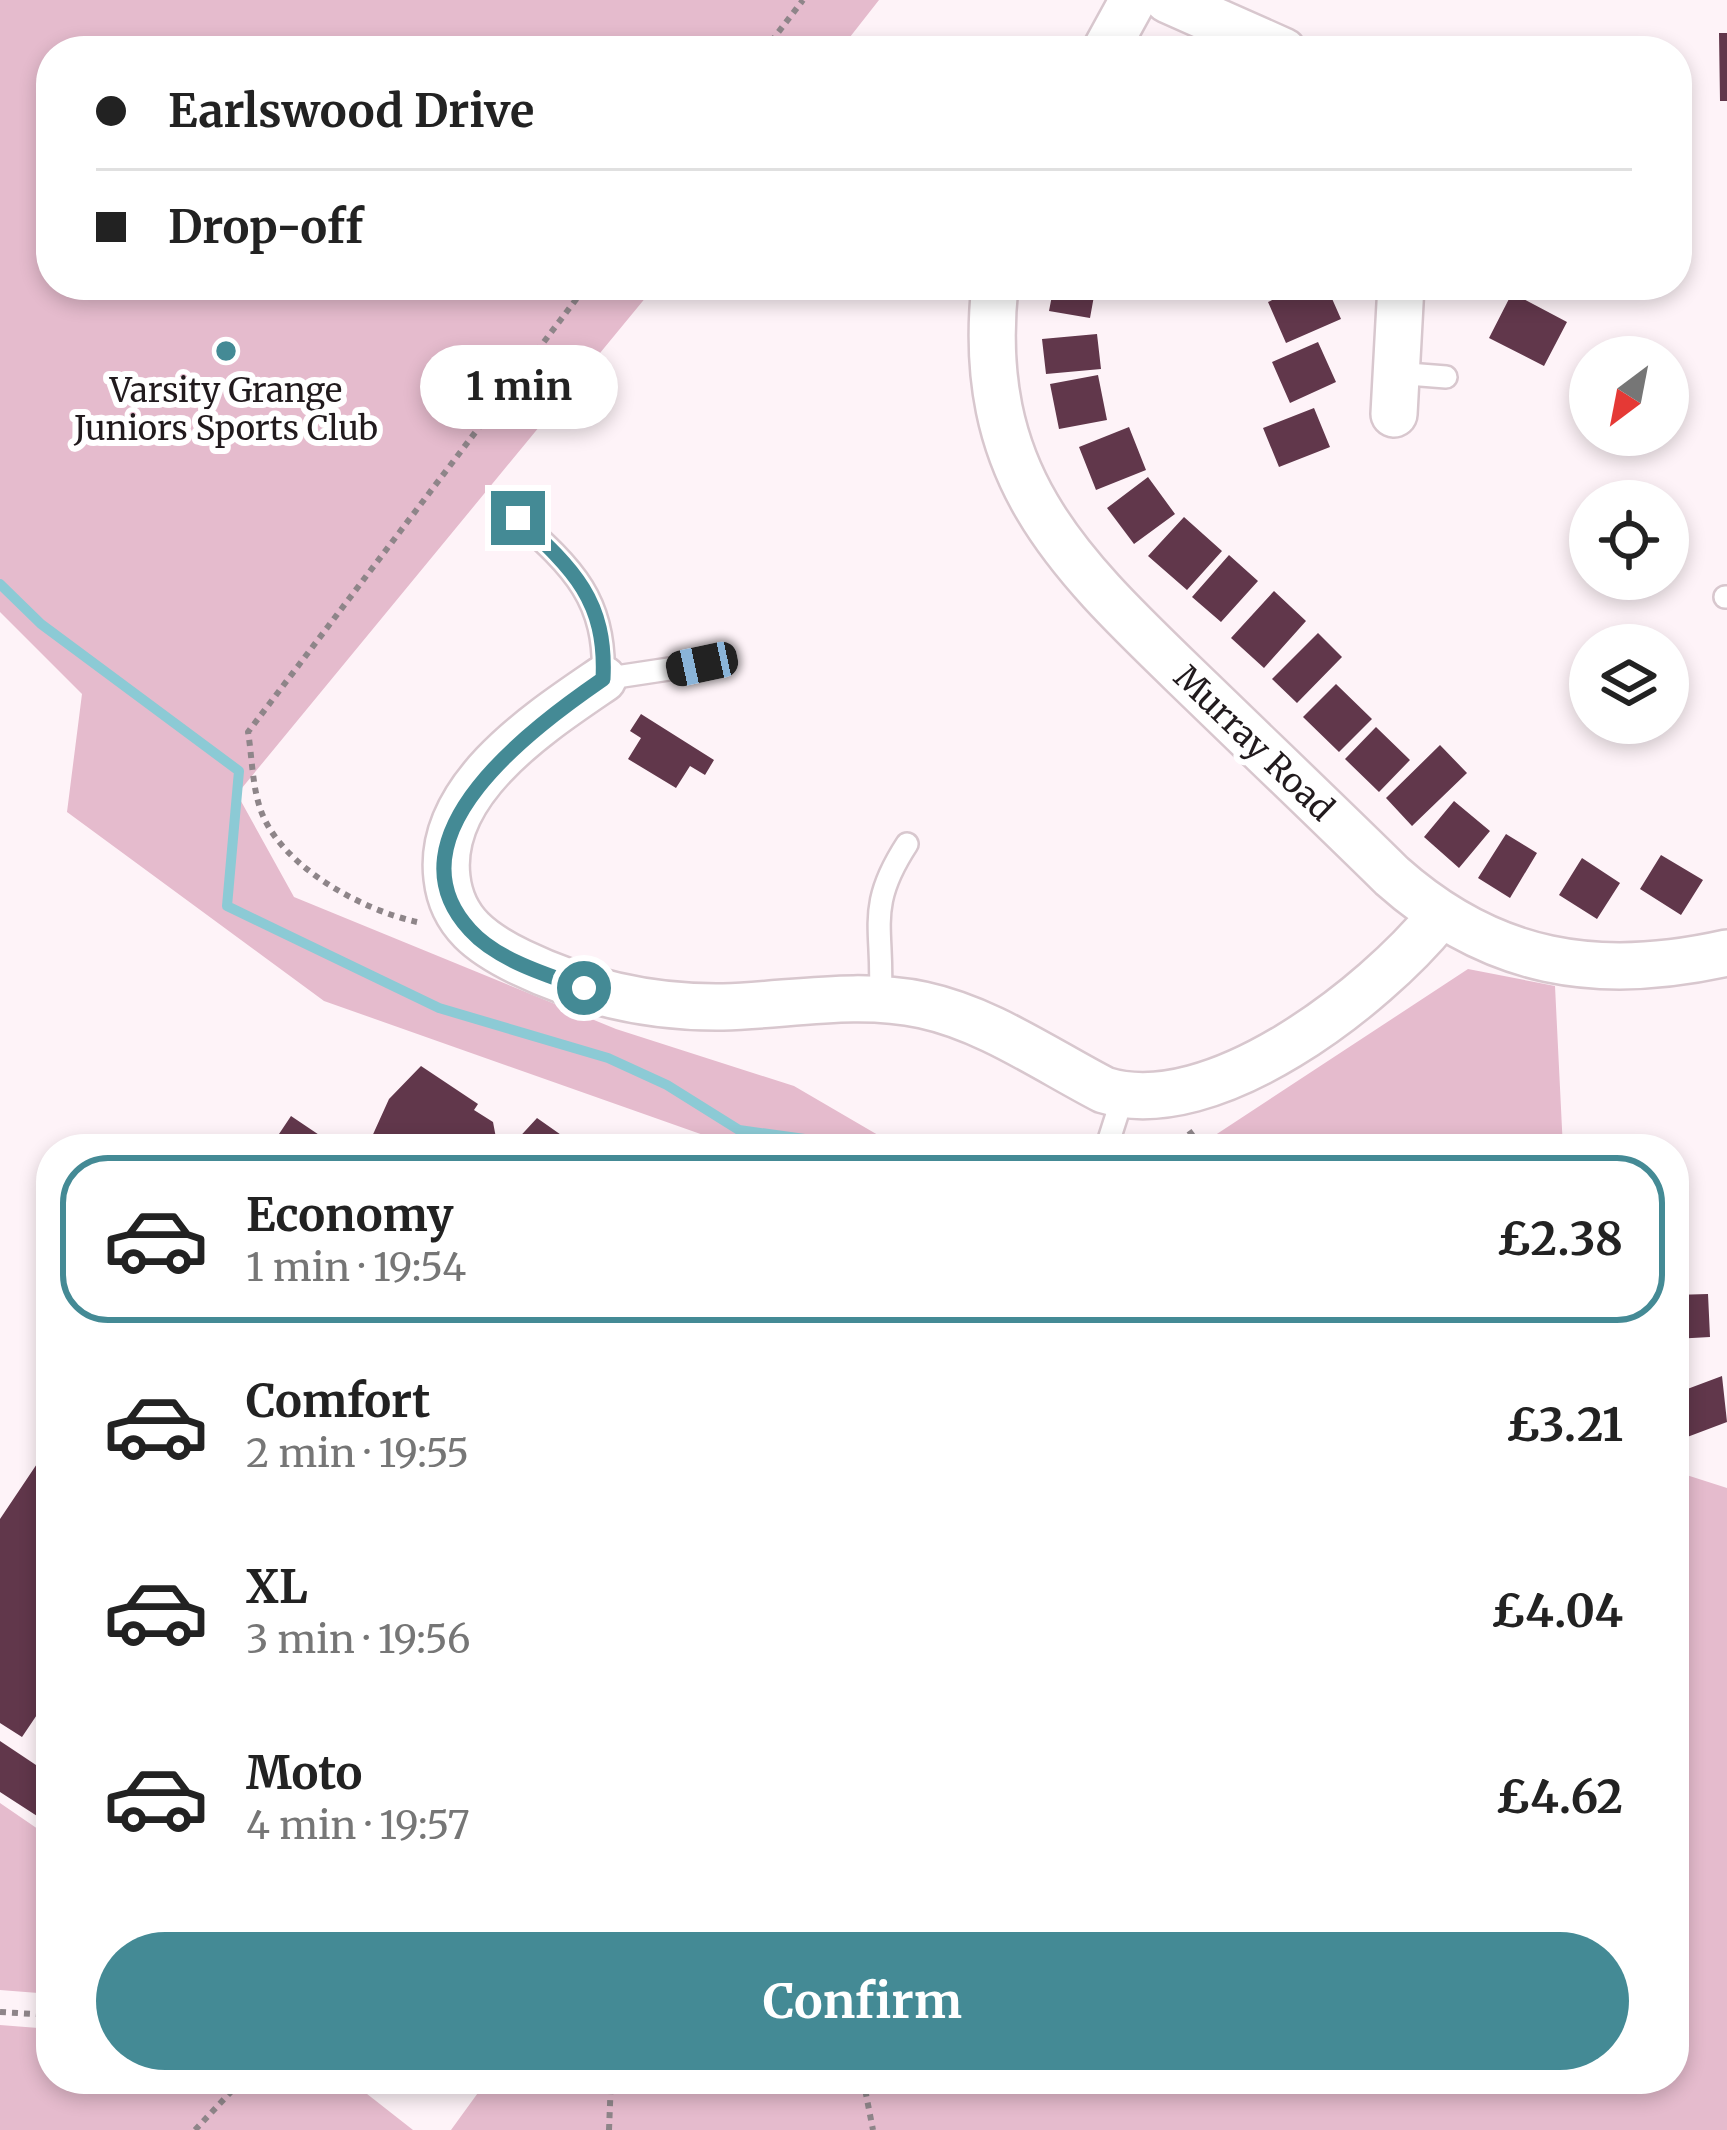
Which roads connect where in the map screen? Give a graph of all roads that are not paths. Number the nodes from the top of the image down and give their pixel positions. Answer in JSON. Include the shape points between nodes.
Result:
{"nodes":[{"id":1,"x":1133,"y":0,"type":"edge"},
{"id":2,"x":1168,"y":0,"type":"edge"},
{"id":3,"x":1114,"y":36,"type":"edge"},
{"id":4,"x":1249,"y":36,"type":"edge"},
{"id":5,"x":994,"y":300,"type":"edge"},
{"id":6,"x":1400,"y":300,"type":"edge"},
{"id":7,"x":1446,"y":377,"type":"dead end"},
{"id":8,"x":1395,"y":393,"type":"joint"},
{"id":9,"x":518,"y":518,"type":"dead end"},
{"id":10,"x":702,"y":664,"type":"dead end"},
{"id":11,"x":603,"y":679,"type":"junction"},
{"id":12,"x":907,"y":844,"type":"dead end"},
{"id":13,"x":1439,"y":917,"type":"junction"},
{"id":14,"x":1727,"y":953,"type":"edge"},
{"id":15,"x":880,"y":1000,"type":"junction"},
{"id":16,"x":1123,"y":1096,"type":"junction"},
{"id":17,"x":1111,"y":1134,"type":"edge"}],
"edges":[{"from":1,"to":3,"type":"street"},
{"from":2,"to":4,"type":"street"},
{"from":5,"to":13,"type":"street","name":"Murray Road","via":[[999,406],[1014,461],[1051,533],[1104,598]]},
{"from":6,"to":8,"type":"street"},
{"from":7,"to":8,"type":"lane"},
{"from":9,"to":11,"type":"lane","via":[[563,562],[599,615]]},
{"from":10,"to":11,"type":"lane"},
{"from":11,"to":15,"type":"street","via":[[526,734],[463,810],[446,873],[468,929],[558,979],[658,1004]]},
{"from":12,"to":15,"type":"lane","via":[[885,878],[875,918]]},
{"from":13,"to":14,"type":"street","name":"Murray Road","via":[[1520,952],[1602,969]]},
{"from":13,"to":16,"type":"street","via":[[1399,964],[1259,1061],[1200,1088]]},
{"from":15,"to":16,"type":"street","via":[[960,1016]]},
{"from":16,"to":17,"type":"lane"}]}
